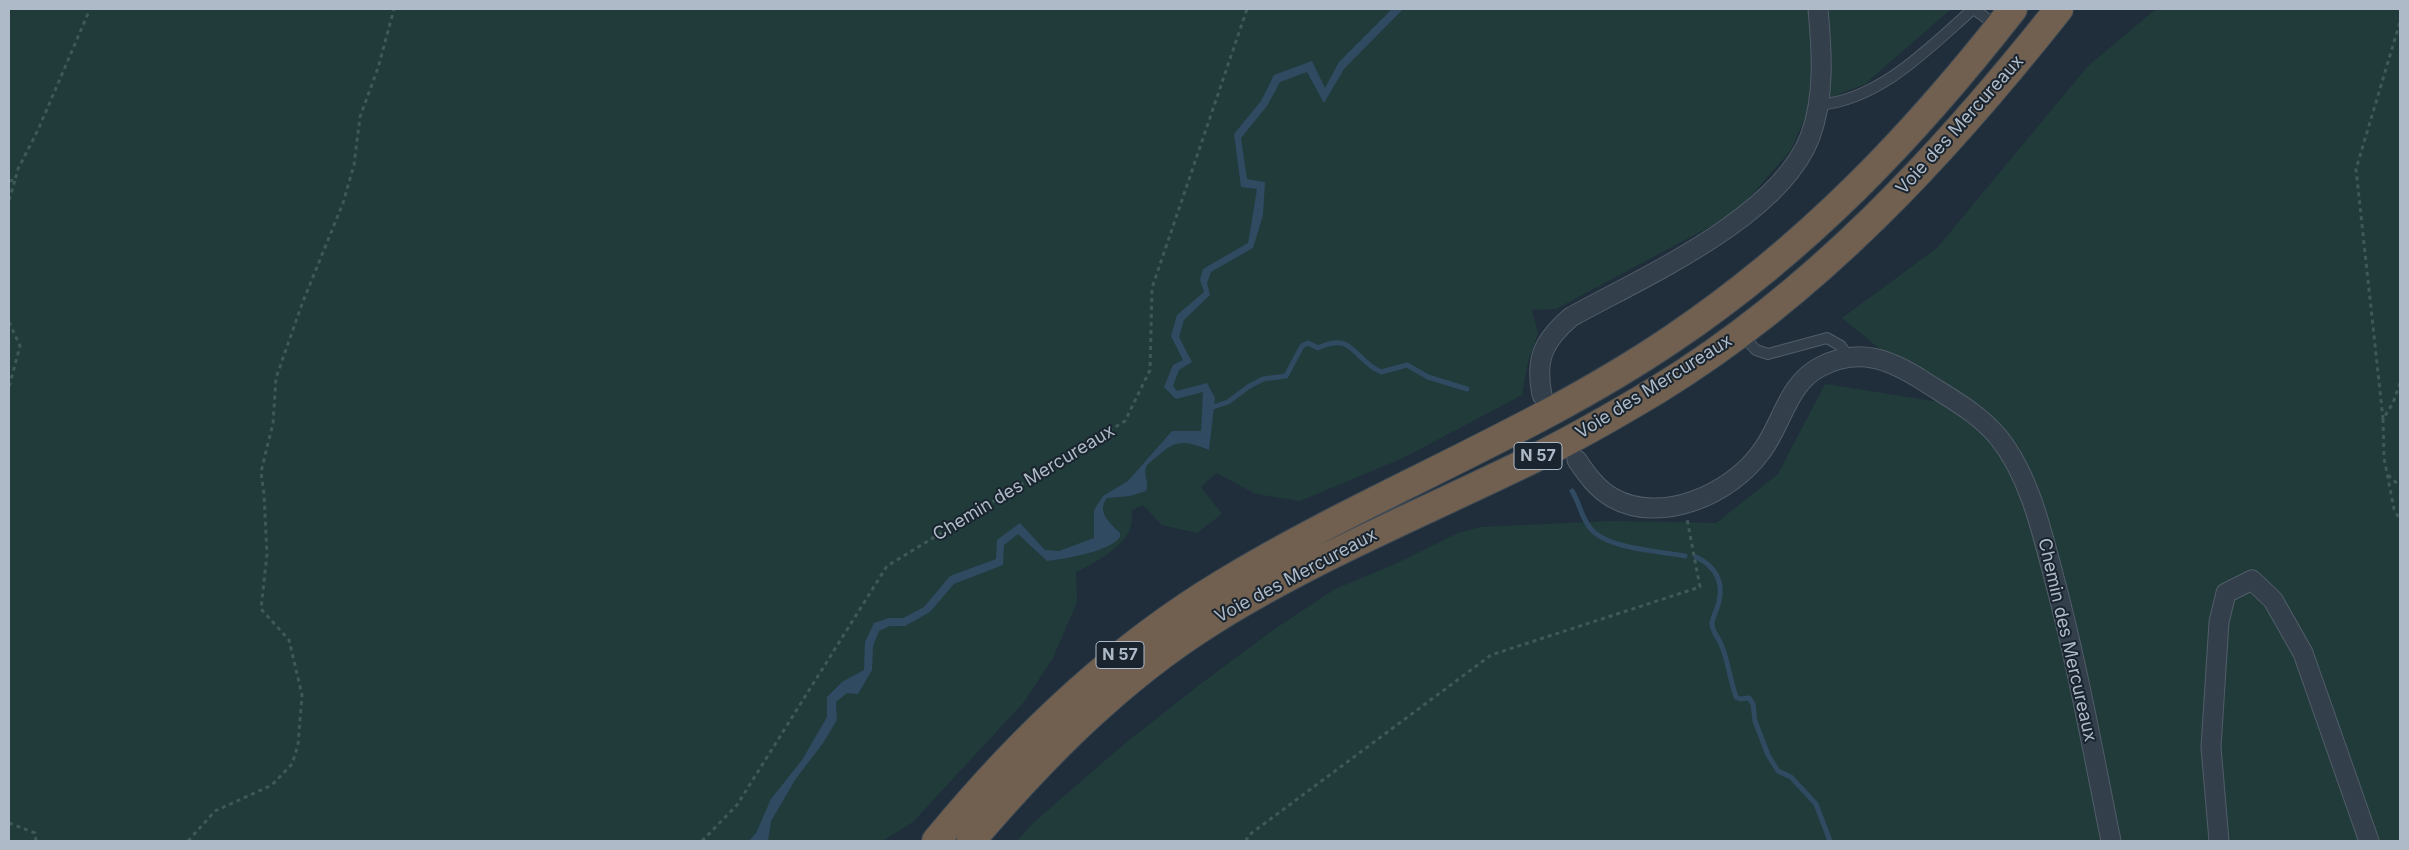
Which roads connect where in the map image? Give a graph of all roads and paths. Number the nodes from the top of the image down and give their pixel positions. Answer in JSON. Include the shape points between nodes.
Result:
{"nodes":[{"id":1,"x":90,"y":9,"type":"edge"},
{"id":2,"x":394,"y":9,"type":"edge"},
{"id":3,"x":1248,"y":9,"type":"edge"},
{"id":4,"x":1818,"y":9,"type":"edge"},
{"id":5,"x":1973,"y":9,"type":"edge"},
{"id":6,"x":2060,"y":9,"type":"edge"},
{"id":7,"x":2006,"y":18,"type":"edge"},
{"id":8,"x":2400,"y":22,"type":"edge"},
{"id":9,"x":1818,"y":105,"type":"junction"},
{"id":10,"x":15,"y":180,"type":"junction"},
{"id":11,"x":9,"y":181,"type":"edge"},
{"id":12,"x":9,"y":200,"type":"edge"},
{"id":13,"x":9,"y":322,"type":"edge"},
{"id":14,"x":1740,"y":333,"type":"junction"},
{"id":15,"x":1849,"y":358,"type":"junction"},
{"id":16,"x":2400,"y":383,"type":"edge"},
{"id":17,"x":9,"y":387,"type":"edge"},
{"id":18,"x":1542,"y":395,"type":"dead end"},
{"id":19,"x":2383,"y":419,"type":"junction"},
{"id":20,"x":1577,"y":460,"type":"dead end"},
{"id":21,"x":2388,"y":475,"type":"junction"},
{"id":22,"x":2400,"y":486,"type":"edge"},
{"id":23,"x":1684,"y":503,"type":"junction"},
{"id":24,"x":2400,"y":520,"type":"edge"},
{"id":25,"x":9,"y":823,"type":"edge"},
{"id":26,"x":36,"y":841,"type":"edge"},
{"id":27,"x":188,"y":841,"type":"edge"},
{"id":28,"x":702,"y":841,"type":"edge"},
{"id":29,"x":936,"y":841,"type":"edge"},
{"id":30,"x":971,"y":841,"type":"edge"},
{"id":31,"x":1246,"y":841,"type":"edge"},
{"id":32,"x":2111,"y":841,"type":"edge"},
{"id":33,"x":2219,"y":841,"type":"edge"},
{"id":34,"x":2368,"y":841,"type":"edge"}],
"edges":[{"from":1,"to":10,"type":"path"},
{"from":2,"to":27,"type":"path","via":[[360,117],[354,165],[343,203],[276,378],[273,423],[261,472],[267,554],[261,609],[289,640],[302,695],[298,745],[292,764],[272,785],[215,811]]},
{"from":3,"to":28,"type":"path","name":"Chemin des Mercureaux","via":[[1152,288],[1150,370],[1125,421],[888,566],[737,805]]},
{"from":4,"to":9,"type":"street","via":[[1821,68]]},
{"from":5,"to":7,"type":"lane"},
{"from":5,"to":9,"type":"lane","via":[[1931,46],[1870,89],[1837,103]]},
{"from":6,"to":14,"type":"highway","name":"Voie des Mercureaux","number":"N 57","via":[[1973,115],[1904,190],[1807,280]]},
{"from":7,"to":29,"type":"highway","name":"Voie des Mercureaux","number":"N 57","via":[[1880,166],[1833,212],[1751,281],[1671,340],[1593,388],[1284,548],[1181,611],[1113,660],[1062,705],[1013,753]]},
{"from":8,"to":19,"type":"path","via":[[2356,169]]},
{"from":9,"to":18,"type":"street","via":[[1810,138],[1796,162],[1748,214],[1719,235],[1570,317],[1556,330],[1540,358]]},
{"from":10,"to":11,"type":"path"},
{"from":10,"to":12,"type":"path"},
{"from":13,"to":17,"type":"path","via":[[20,346]]},
{"from":14,"to":15,"type":"lane","via":[[1756,350],[1768,354],[1827,338],[1841,346]]},
{"from":14,"to":30,"type":"highway","name":"Voie des Mercureaux","number":"N 57","via":[[1667,383],[1595,426],[1296,572],[1182,640],[1080,724]]},
{"from":15,"to":23,"type":"street","name":"Chemin des Mercureaux","via":[[1829,362],[1805,377],[1794,390],[1762,452],[1750,467],[1708,494]]},
{"from":15,"to":32,"type":"street","name":"Chemin des Mercureaux","via":[[1870,356],[1902,367],[1966,408],[1990,428],[2013,460],[2040,526],[2070,637]]},
{"from":16,"to":19,"type":"path"},
{"from":19,"to":21,"type":"path"},
{"from":20,"to":23,"type":"street","name":"Chemin des Mercureaux","via":[[1598,487],[1614,498],[1637,507],[1662,508]]},
{"from":21,"to":22,"type":"path"},
{"from":21,"to":24,"type":"path","via":[[2394,509]]},
{"from":23,"to":31,"type":"path","via":[[1700,587],[1491,655],[1249,835]]},
{"from":25,"to":26,"type":"path","via":[[35,833]]},
{"from":33,"to":34,"type":"street","via":[[2211,747],[2219,622],[2226,593],[2252,580],[2273,600],[2303,653]]}]}
